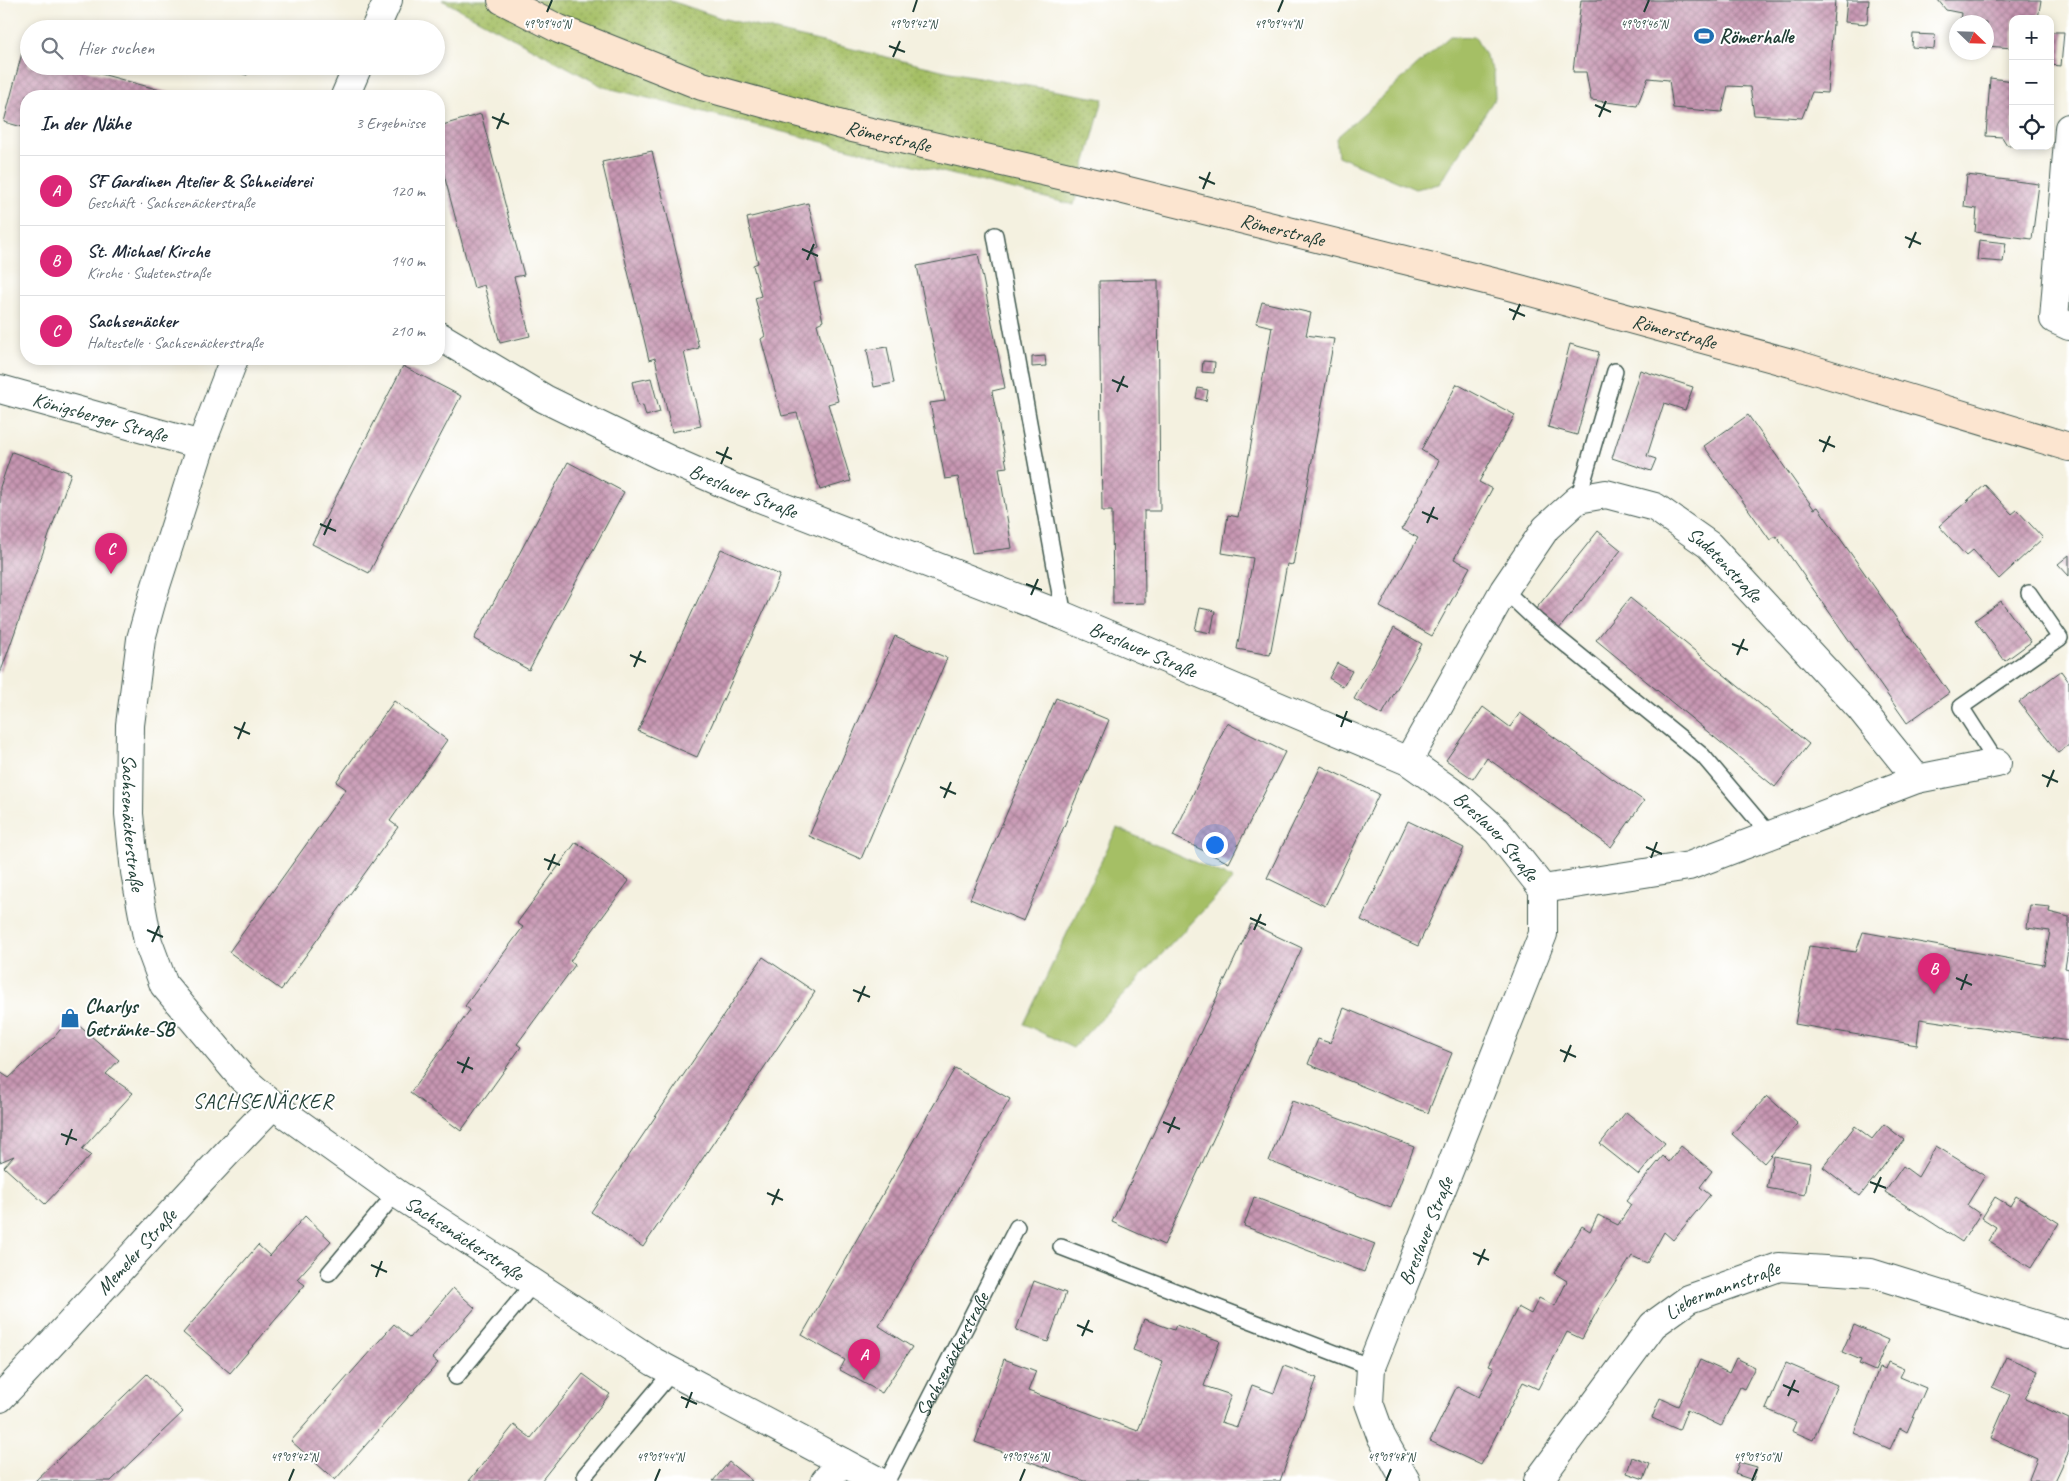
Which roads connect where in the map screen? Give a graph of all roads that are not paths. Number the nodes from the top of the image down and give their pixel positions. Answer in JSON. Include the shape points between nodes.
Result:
{"nodes":[{"id":1,"x":388,"y":0,"type":"edge"},
{"id":2,"x":502,"y":0,"type":"edge"},
{"id":3,"x":379,"y":20,"type":"edge"},
{"id":4,"x":354,"y":75,"type":"edge"},
{"id":5,"x":348,"y":90,"type":"edge"},
{"id":6,"x":2069,"y":128,"type":"edge"},
{"id":7,"x":995,"y":235,"type":"dead end"},
{"id":8,"x":2069,"y":326,"type":"edge"},
{"id":9,"x":445,"y":340,"type":"edge"},
{"id":10,"x":232,"y":365,"type":"edge"},
{"id":11,"x":1615,"y":371,"type":"dead end"},
{"id":12,"x":0,"y":389,"type":"edge"},
{"id":13,"x":201,"y":445,"type":"junction"},
{"id":14,"x":2069,"y":447,"type":"edge"},
{"id":15,"x":1578,"y":499,"type":"junction"},
{"id":16,"x":1504,"y":590,"type":"junction"},
{"id":17,"x":2028,"y":592,"type":"dead end"},
{"id":18,"x":1064,"y":616,"type":"junction"},
{"id":19,"x":1408,"y":760,"type":"junction"},
{"id":20,"x":1997,"y":763,"type":"joint"},
{"id":21,"x":1917,"y":779,"type":"junction"},
{"id":22,"x":1770,"y":835,"type":"junction"},
{"id":23,"x":1543,"y":889,"type":"junction"},
{"id":24,"x":273,"y":1105,"type":"junction"},
{"id":25,"x":396,"y":1193,"type":"junction"},
{"id":26,"x":1017,"y":1227,"type":"dead end"},
{"id":27,"x":1061,"y":1247,"type":"dead end"},
{"id":28,"x":329,"y":1273,"type":"dead end"},
{"id":29,"x":533,"y":1284,"type":"junction"},
{"id":30,"x":2069,"y":1334,"type":"edge"},
{"id":31,"x":1371,"y":1367,"type":"junction"},
{"id":32,"x":672,"y":1372,"type":"junction"},
{"id":33,"x":456,"y":1377,"type":"dead end"},
{"id":34,"x":0,"y":1398,"type":"edge"},
{"id":35,"x":833,"y":1471,"type":"edge"},
{"id":36,"x":585,"y":1475,"type":"dead end"},
{"id":37,"x":878,"y":1481,"type":"edge"},
{"id":38,"x":887,"y":1481,"type":"edge"},
{"id":39,"x":1406,"y":1481,"type":"edge"},
{"id":40,"x":1538,"y":1481,"type":"edge"}],
"edges":[{"from":1,"to":3,"type":"street"},
{"from":2,"to":14,"type":"main road","name":"Römerstraße","via":[[559,29],[702,86],[853,128],[1108,186],[1505,285],[1791,363]]},
{"from":4,"to":5,"type":"street"},
{"from":6,"to":8,"type":"street","via":[[2054,320]]},
{"from":7,"to":18,"type":"lane","name":"Breslauer Straße"},
{"from":9,"to":18,"type":"street","name":"Breslauer Straße","via":[[545,399],[670,460]]},
{"from":10,"to":13,"type":"street","name":"Sachsenäckerstraße"},
{"from":11,"to":15,"type":"lane"},
{"from":12,"to":13,"type":"street","name":"Königsberger Straße"},
{"from":13,"to":24,"type":"street","name":"Sachsenäckerstraße","via":[[141,639],[130,725],[128,814],[148,942],[164,985],[242,1078]]},
{"from":15,"to":16,"type":"street","via":[[1546,528]]},
{"from":15,"to":21,"type":"street","name":"Sudetenstraße","via":[[1606,494],[1655,507],[1709,545],[1860,708]]},
{"from":16,"to":19,"type":"street"},
{"from":16,"to":22,"type":"lane","via":[[1537,621],[1702,756]]},
{"from":17,"to":20,"type":"lane","via":[[2060,638],[1961,707]]},
{"from":18,"to":19,"type":"street","name":"Breslauer Straße"},
{"from":19,"to":23,"type":"street","name":"Breslauer Straße","via":[[1459,797],[1497,831]]},
{"from":20,"to":21,"type":"street"},
{"from":21,"to":22,"type":"street"},
{"from":22,"to":23,"type":"street","via":[[1689,866]]},
{"from":23,"to":31,"type":"street","name":"Breslauer Straße","via":[[1543,934]]},
{"from":24,"to":25,"type":"street","name":"Sachsenäckerstraße"},
{"from":24,"to":34,"type":"street","name":"Memeler Straße"},
{"from":25,"to":28,"type":"lane","name":"Sachsenäckerstraße"},
{"from":25,"to":29,"type":"street","name":"Sachsenäckerstraße"},
{"from":26,"to":38,"type":"lane","name":"Sachsenäckerstraße"},
{"from":27,"to":31,"type":"lane"},
{"from":29,"to":32,"type":"street","name":"Sachsenäckerstraße"},
{"from":29,"to":33,"type":"lane","name":"Sachsenäckerstraße"},
{"from":30,"to":40,"type":"street","name":"Liebermannstraße","via":[[1871,1273],[1779,1266],[1688,1299],[1653,1325]]},
{"from":31,"to":39,"type":"street","name":"Breslauer Straße","via":[[1368,1403],[1381,1436]]},
{"from":32,"to":35,"type":"street","name":"Sachsenäckerstraße"},
{"from":32,"to":36,"type":"lane"},
{"from":35,"to":37,"type":"street","name":"Sachsenäckerstraße"}]}
